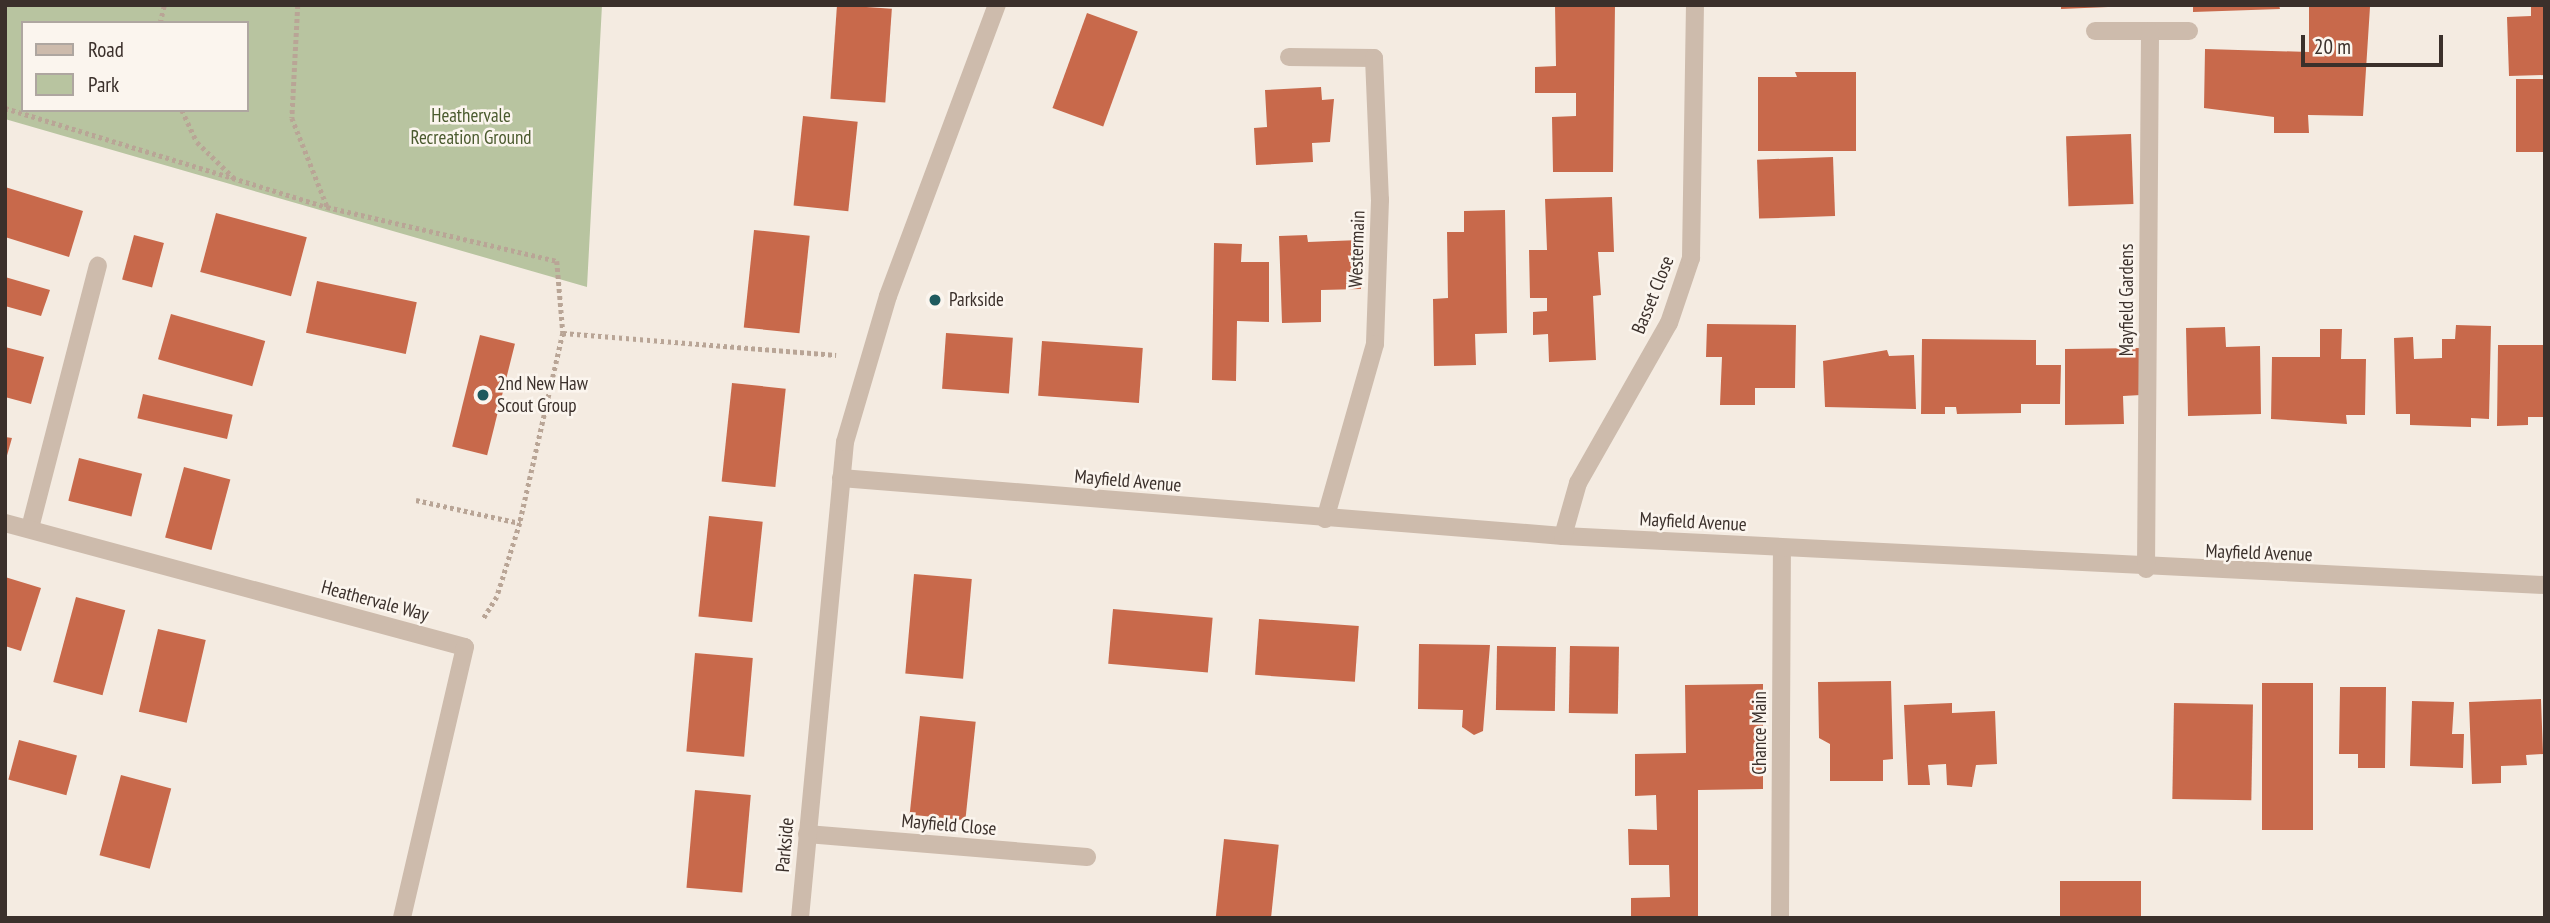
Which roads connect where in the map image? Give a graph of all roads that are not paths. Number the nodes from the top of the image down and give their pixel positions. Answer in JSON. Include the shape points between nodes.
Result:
{"nodes":[{"id":1,"x":997,"y":5,"type":"edge"},
{"id":2,"x":1695,"y":5,"type":"edge"},
{"id":3,"x":2095,"y":31,"type":"dead end"},
{"id":4,"x":2150,"y":31,"type":"junction"},
{"id":5,"x":2189,"y":31,"type":"dead end"},
{"id":6,"x":1289,"y":57,"type":"dead end"},
{"id":7,"x":98,"y":267,"type":"dead end"},
{"id":8,"x":841,"y":478,"type":"junction"},
{"id":9,"x":1325,"y":519,"type":"junction"},
{"id":10,"x":5,"y":523,"type":"edge"},
{"id":11,"x":30,"y":528,"type":"junction"},
{"id":12,"x":1563,"y":536,"type":"junction"},
{"id":13,"x":1782,"y":548,"type":"junction"},
{"id":14,"x":2146,"y":569,"type":"junction"},
{"id":15,"x":2545,"y":585,"type":"edge"},
{"id":16,"x":807,"y":834,"type":"junction"},
{"id":17,"x":1087,"y":857,"type":"dead end"},
{"id":18,"x":402,"y":918,"type":"edge"},
{"id":19,"x":800,"y":918,"type":"edge"},
{"id":20,"x":1780,"y":918,"type":"edge"}],
"edges":[{"from":1,"to":8,"type":"street","name":"Parkside","via":[[868,358]]},
{"from":2,"to":12,"type":"street","name":"Basset Close","via":[[1692,258],[1669,323],[1578,482]]},
{"from":3,"to":4,"type":"street"},
{"from":4,"to":5,"type":"street"},
{"from":4,"to":14,"type":"street","name":"Mayfield Gardens"},
{"from":6,"to":9,"type":"street","name":"Westermain","via":[[1374,58],[1380,200],[1375,344]]},
{"from":7,"to":11,"type":"street"},
{"from":8,"to":9,"type":"street","name":"Mayfield Avenue"},
{"from":8,"to":16,"type":"street","name":"Parkside"},
{"from":9,"to":12,"type":"street","name":"Mayfield Avenue"},
{"from":10,"to":11,"type":"street","name":"Heathervale Way"},
{"from":11,"to":18,"type":"street","name":"Heathervale Way","via":[[466,647]]},
{"from":12,"to":13,"type":"street","name":"Mayfield Avenue"},
{"from":13,"to":14,"type":"street","name":"Mayfield Avenue"},
{"from":13,"to":20,"type":"street","name":"Chance Main"},
{"from":14,"to":15,"type":"street","name":"Mayfield Avenue"},
{"from":16,"to":17,"type":"street","name":"Mayfield Close"},
{"from":16,"to":19,"type":"street","name":"Parkside"}]}
